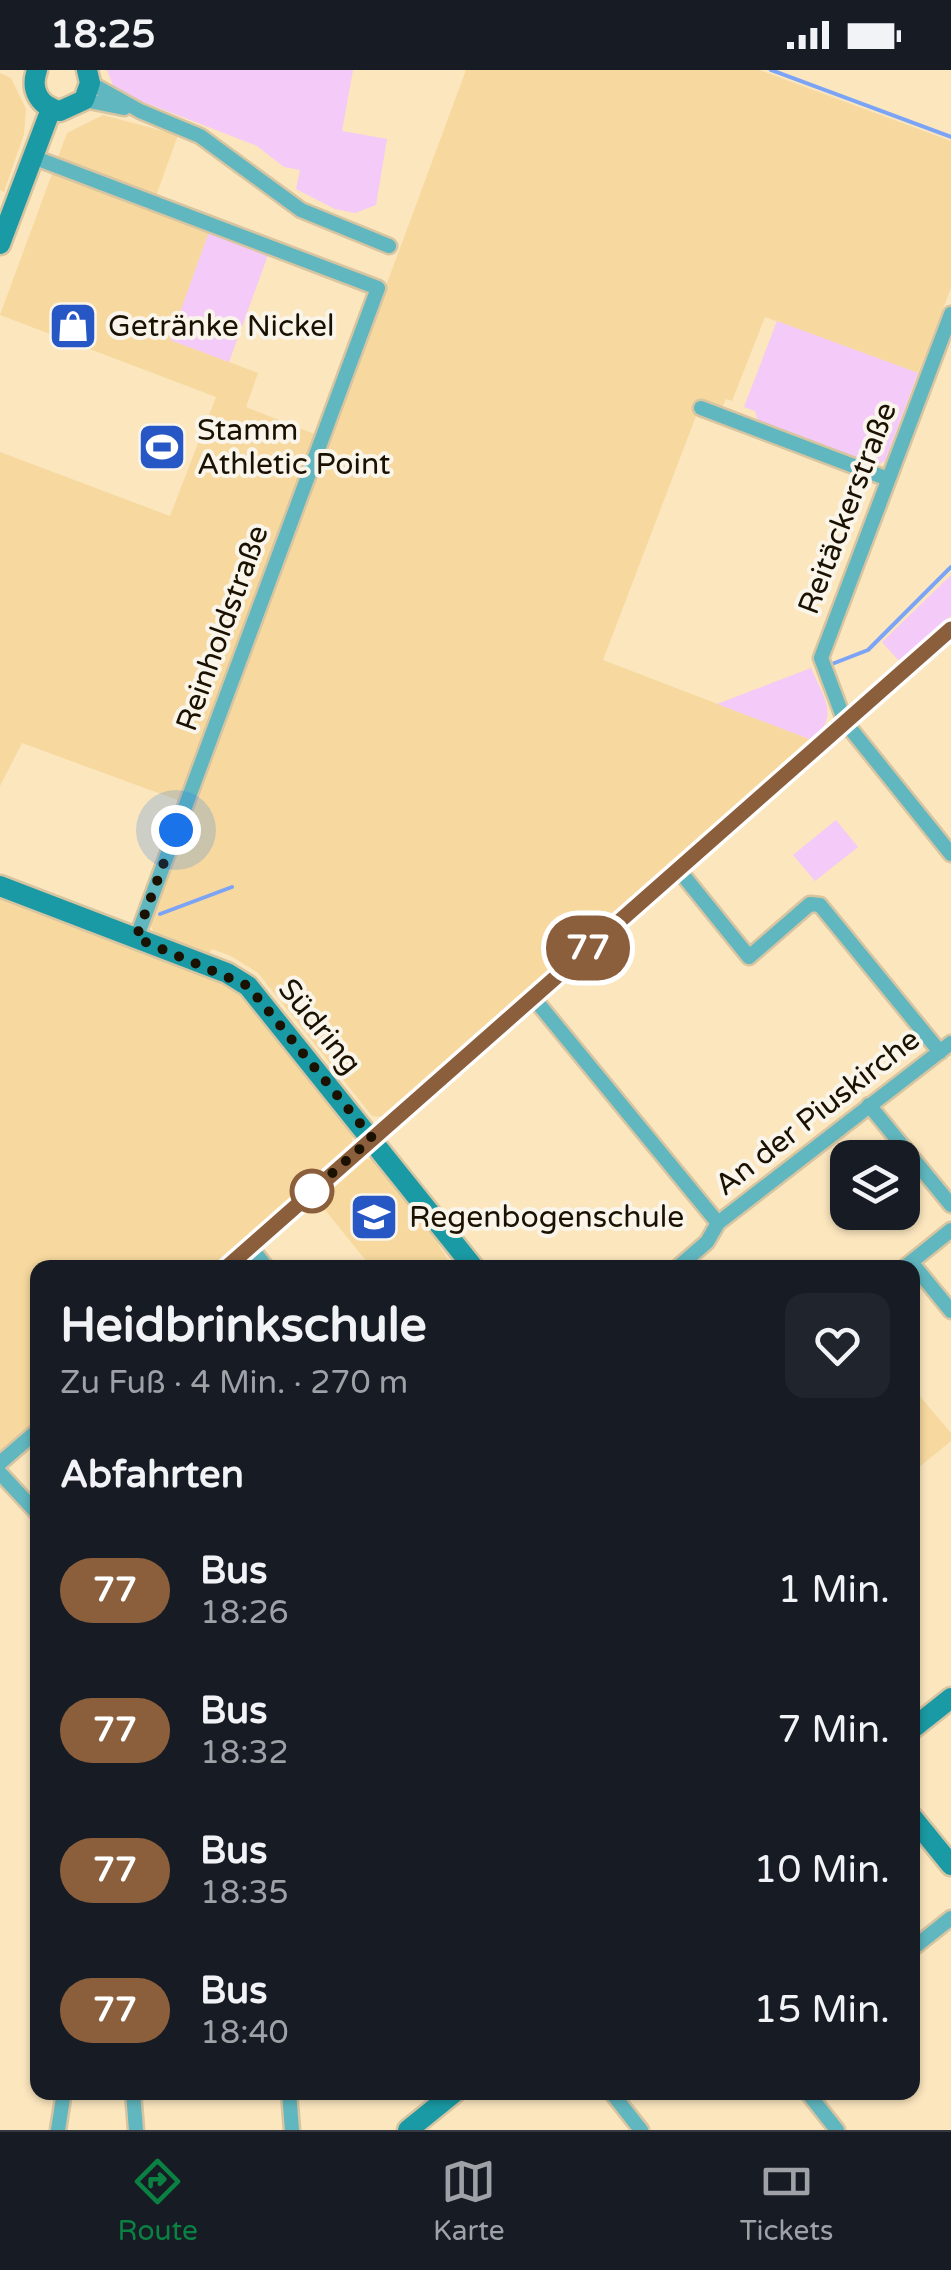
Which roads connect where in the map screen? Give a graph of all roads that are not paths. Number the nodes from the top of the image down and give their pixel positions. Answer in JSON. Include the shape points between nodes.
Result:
{"nodes":[{"id":1,"x":32,"y":71,"type":"edge"},
{"id":2,"x":87,"y":85,"type":"edge"},
{"id":3,"x":51,"y":109,"type":"junction"},
{"id":4,"x":33,"y":158,"type":"junction"},
{"id":5,"x":0,"y":244,"type":"edge"},
{"id":6,"x":389,"y":246,"type":"dead end"},
{"id":7,"x":951,"y":314,"type":"edge"},
{"id":8,"x":701,"y":408,"type":"dead end"},
{"id":9,"x":888,"y":479,"type":"junction"},
{"id":10,"x":951,"y":629,"type":"edge"},
{"id":11,"x":845,"y":722,"type":"junction"},
{"id":12,"x":951,"y":854,"type":"edge"},
{"id":13,"x":678,"y":869,"type":"junction"},
{"id":14,"x":0,"y":886,"type":"edge"},
{"id":15,"x":136,"y":938,"type":"junction"},
{"id":16,"x":532,"y":996,"type":"junction"},
{"id":17,"x":946,"y":1048,"type":"edge"},
{"id":18,"x":869,"y":1105,"type":"junction"},
{"id":19,"x":372,"y":1138,"type":"junction"},
{"id":20,"x":951,"y":1206,"type":"edge"},
{"id":21,"x":718,"y":1223,"type":"junction"},
{"id":22,"x":951,"y":1230,"type":"edge"},
{"id":23,"x":250,"y":1246,"type":"junction"},
{"id":24,"x":235,"y":1260,"type":"edge"},
{"id":25,"x":261,"y":1260,"type":"edge"},
{"id":26,"x":468,"y":1260,"type":"edge"},
{"id":27,"x":686,"y":1260,"type":"edge"},
{"id":28,"x":914,"y":1260,"type":"edge"},
{"id":29,"x":920,"y":1278,"type":"edge"},
{"id":30,"x":951,"y":1311,"type":"edge"},
{"id":31,"x":30,"y":1437,"type":"edge"},
{"id":32,"x":0,"y":1463,"type":"edge"},
{"id":33,"x":0,"y":1473,"type":"edge"},
{"id":34,"x":30,"y":1505,"type":"edge"},
{"id":35,"x":951,"y":1698,"type":"edge"},
{"id":36,"x":920,"y":1723,"type":"edge"},
{"id":37,"x":920,"y":1827,"type":"edge"},
{"id":38,"x":951,"y":1865,"type":"edge"},
{"id":39,"x":951,"y":1918,"type":"edge"},
{"id":40,"x":920,"y":1943,"type":"edge"},
{"id":41,"x":63,"y":2100,"type":"edge"},
{"id":42,"x":134,"y":2100,"type":"edge"},
{"id":43,"x":290,"y":2100,"type":"edge"},
{"id":44,"x":446,"y":2100,"type":"edge"},
{"id":45,"x":618,"y":2100,"type":"edge"},
{"id":46,"x":813,"y":2100,"type":"edge"},
{"id":47,"x":412,"y":2129,"type":"edge"},
{"id":48,"x":58,"y":2130,"type":"edge"},
{"id":49,"x":136,"y":2130,"type":"edge"},
{"id":50,"x":292,"y":2130,"type":"edge"},
{"id":51,"x":642,"y":2130,"type":"edge"},
{"id":52,"x":837,"y":2130,"type":"edge"}],
"edges":[{"from":1,"to":3,"type":"main road","via":[[36,94]]},
{"from":2,"to":3,"type":"main road","via":[[69,110]]},
{"from":2,"to":6,"type":"street","via":[[200,136],[301,210]]},
{"from":3,"to":4,"type":"main road"},
{"from":4,"to":5,"type":"main road"},
{"from":4,"to":15,"type":"street","name":"Reinholdstraße","via":[[378,288]]},
{"from":7,"to":9,"type":"street","name":"Reitäckerstraße"},
{"from":8,"to":9,"type":"street"},
{"from":9,"to":11,"type":"street","name":"Reitäckerstraße","via":[[821,658]]},
{"from":10,"to":11,"type":"street"},
{"from":11,"to":12,"type":"street","name":"Reitäckerstraße"},
{"from":11,"to":13,"type":"street"},
{"from":13,"to":16,"type":"street"},
{"from":13,"to":17,"type":"street","via":[[749,957],[810,904],[820,905]]},
{"from":14,"to":15,"type":"main road","name":"Südring"},
{"from":15,"to":19,"type":"main road","name":"Südring","via":[[248,986]]},
{"from":16,"to":19,"type":"street"},
{"from":16,"to":21,"type":"street"},
{"from":17,"to":18,"type":"street","name":"An der Piuskirche"},
{"from":18,"to":20,"type":"street"},
{"from":18,"to":21,"type":"street","name":"An der Piuskirche"},
{"from":19,"to":23,"type":"street"},
{"from":19,"to":26,"type":"main road","name":"Südring"},
{"from":21,"to":27,"type":"street","name":"An der Piuskirche"},
{"from":22,"to":28,"type":"street"},
{"from":23,"to":24,"type":"street"},
{"from":23,"to":25,"type":"street"},
{"from":29,"to":30,"type":"street"},
{"from":31,"to":32,"type":"street"},
{"from":33,"to":34,"type":"street"},
{"from":35,"to":36,"type":"main road"},
{"from":37,"to":38,"type":"main road"},
{"from":39,"to":40,"type":"street"},
{"from":41,"to":48,"type":"street"},
{"from":42,"to":49,"type":"street"},
{"from":43,"to":50,"type":"street"},
{"from":44,"to":47,"type":"main road"},
{"from":45,"to":51,"type":"street"},
{"from":46,"to":52,"type":"street"}]}
